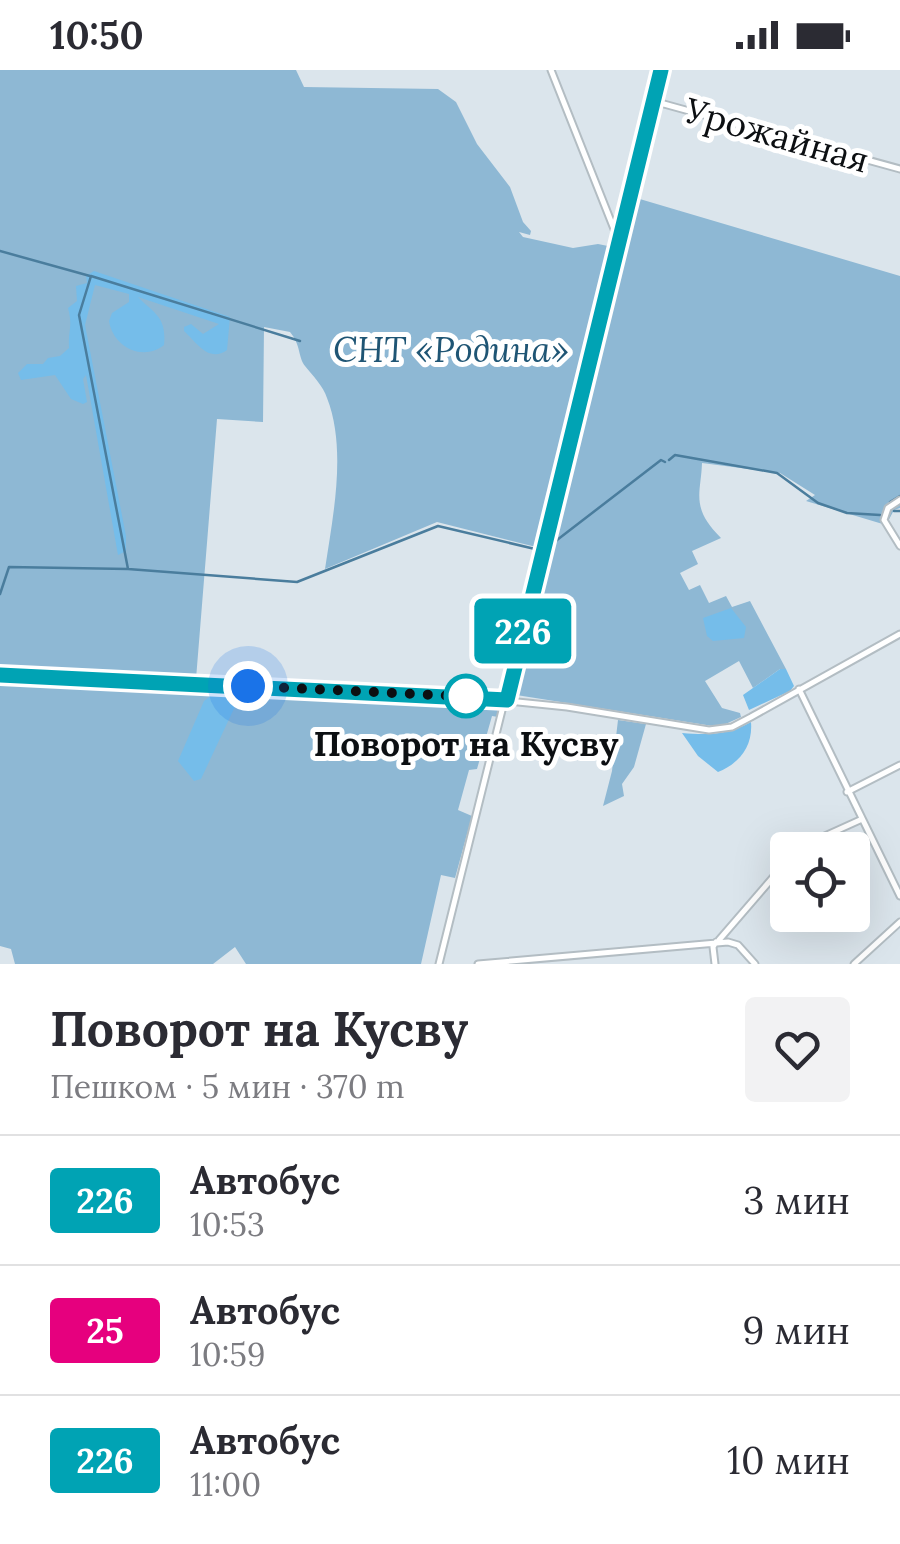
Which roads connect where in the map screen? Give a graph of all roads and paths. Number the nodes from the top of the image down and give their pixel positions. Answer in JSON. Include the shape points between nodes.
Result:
{"nodes":[{"id":1,"x":550,"y":70,"type":"edge"},
{"id":2,"x":661,"y":70,"type":"edge"},
{"id":3,"x":653,"y":101,"type":"junction"},
{"id":4,"x":900,"y":169,"type":"edge"},
{"id":5,"x":618,"y":241,"type":"junction"},
{"id":6,"x":900,"y":500,"type":"edge"},
{"id":7,"x":900,"y":546,"type":"edge"},
{"id":8,"x":900,"y":634,"type":"edge"},
{"id":9,"x":0,"y":674,"type":"edge"},
{"id":10,"x":800,"y":689,"type":"junction"},
{"id":11,"x":507,"y":700,"type":"junction"},
{"id":12,"x":900,"y":765,"type":"edge"},
{"id":13,"x":847,"y":792,"type":"junction"},
{"id":14,"x":860,"y":820,"type":"junction"},
{"id":15,"x":832,"y":832,"type":"edge"},
{"id":16,"x":770,"y":880,"type":"edge"},
{"id":17,"x":900,"y":896,"type":"edge"},
{"id":18,"x":900,"y":922,"type":"edge"},
{"id":19,"x":716,"y":942,"type":"junction"},
{"id":20,"x":504,"y":963,"type":"edge"},
{"id":21,"x":439,"y":964,"type":"edge"},
{"id":22,"x":478,"y":964,"type":"edge"},
{"id":23,"x":716,"y":964,"type":"edge"},
{"id":24,"x":756,"y":964,"type":"edge"},
{"id":25,"x":854,"y":964,"type":"edge"}],
"edges":[{"from":1,"to":5,"type":"street"},
{"from":2,"to":3,"type":"street"},
{"from":3,"to":4,"type":"street","name":"Урожайная"},
{"from":3,"to":5,"type":"street"},
{"from":5,"to":11,"type":"street"},
{"from":6,"to":7,"type":"street","via":[[884,520]]},
{"from":8,"to":10,"type":"street"},
{"from":9,"to":11,"type":"street"},
{"from":10,"to":11,"type":"street","via":[[732,727],[710,730]]},
{"from":10,"to":13,"type":"street"},
{"from":11,"to":21,"type":"street"},
{"from":12,"to":13,"type":"street"},
{"from":13,"to":14,"type":"street"},
{"from":14,"to":15,"type":"street"},
{"from":14,"to":17,"type":"street"},
{"from":16,"to":19,"type":"street"},
{"from":18,"to":25,"type":"street"},
{"from":19,"to":20,"type":"street"},
{"from":19,"to":23,"type":"street"},
{"from":19,"to":24,"type":"street","via":[[738,945]]},
{"from":20,"to":22,"type":"street"}]}
